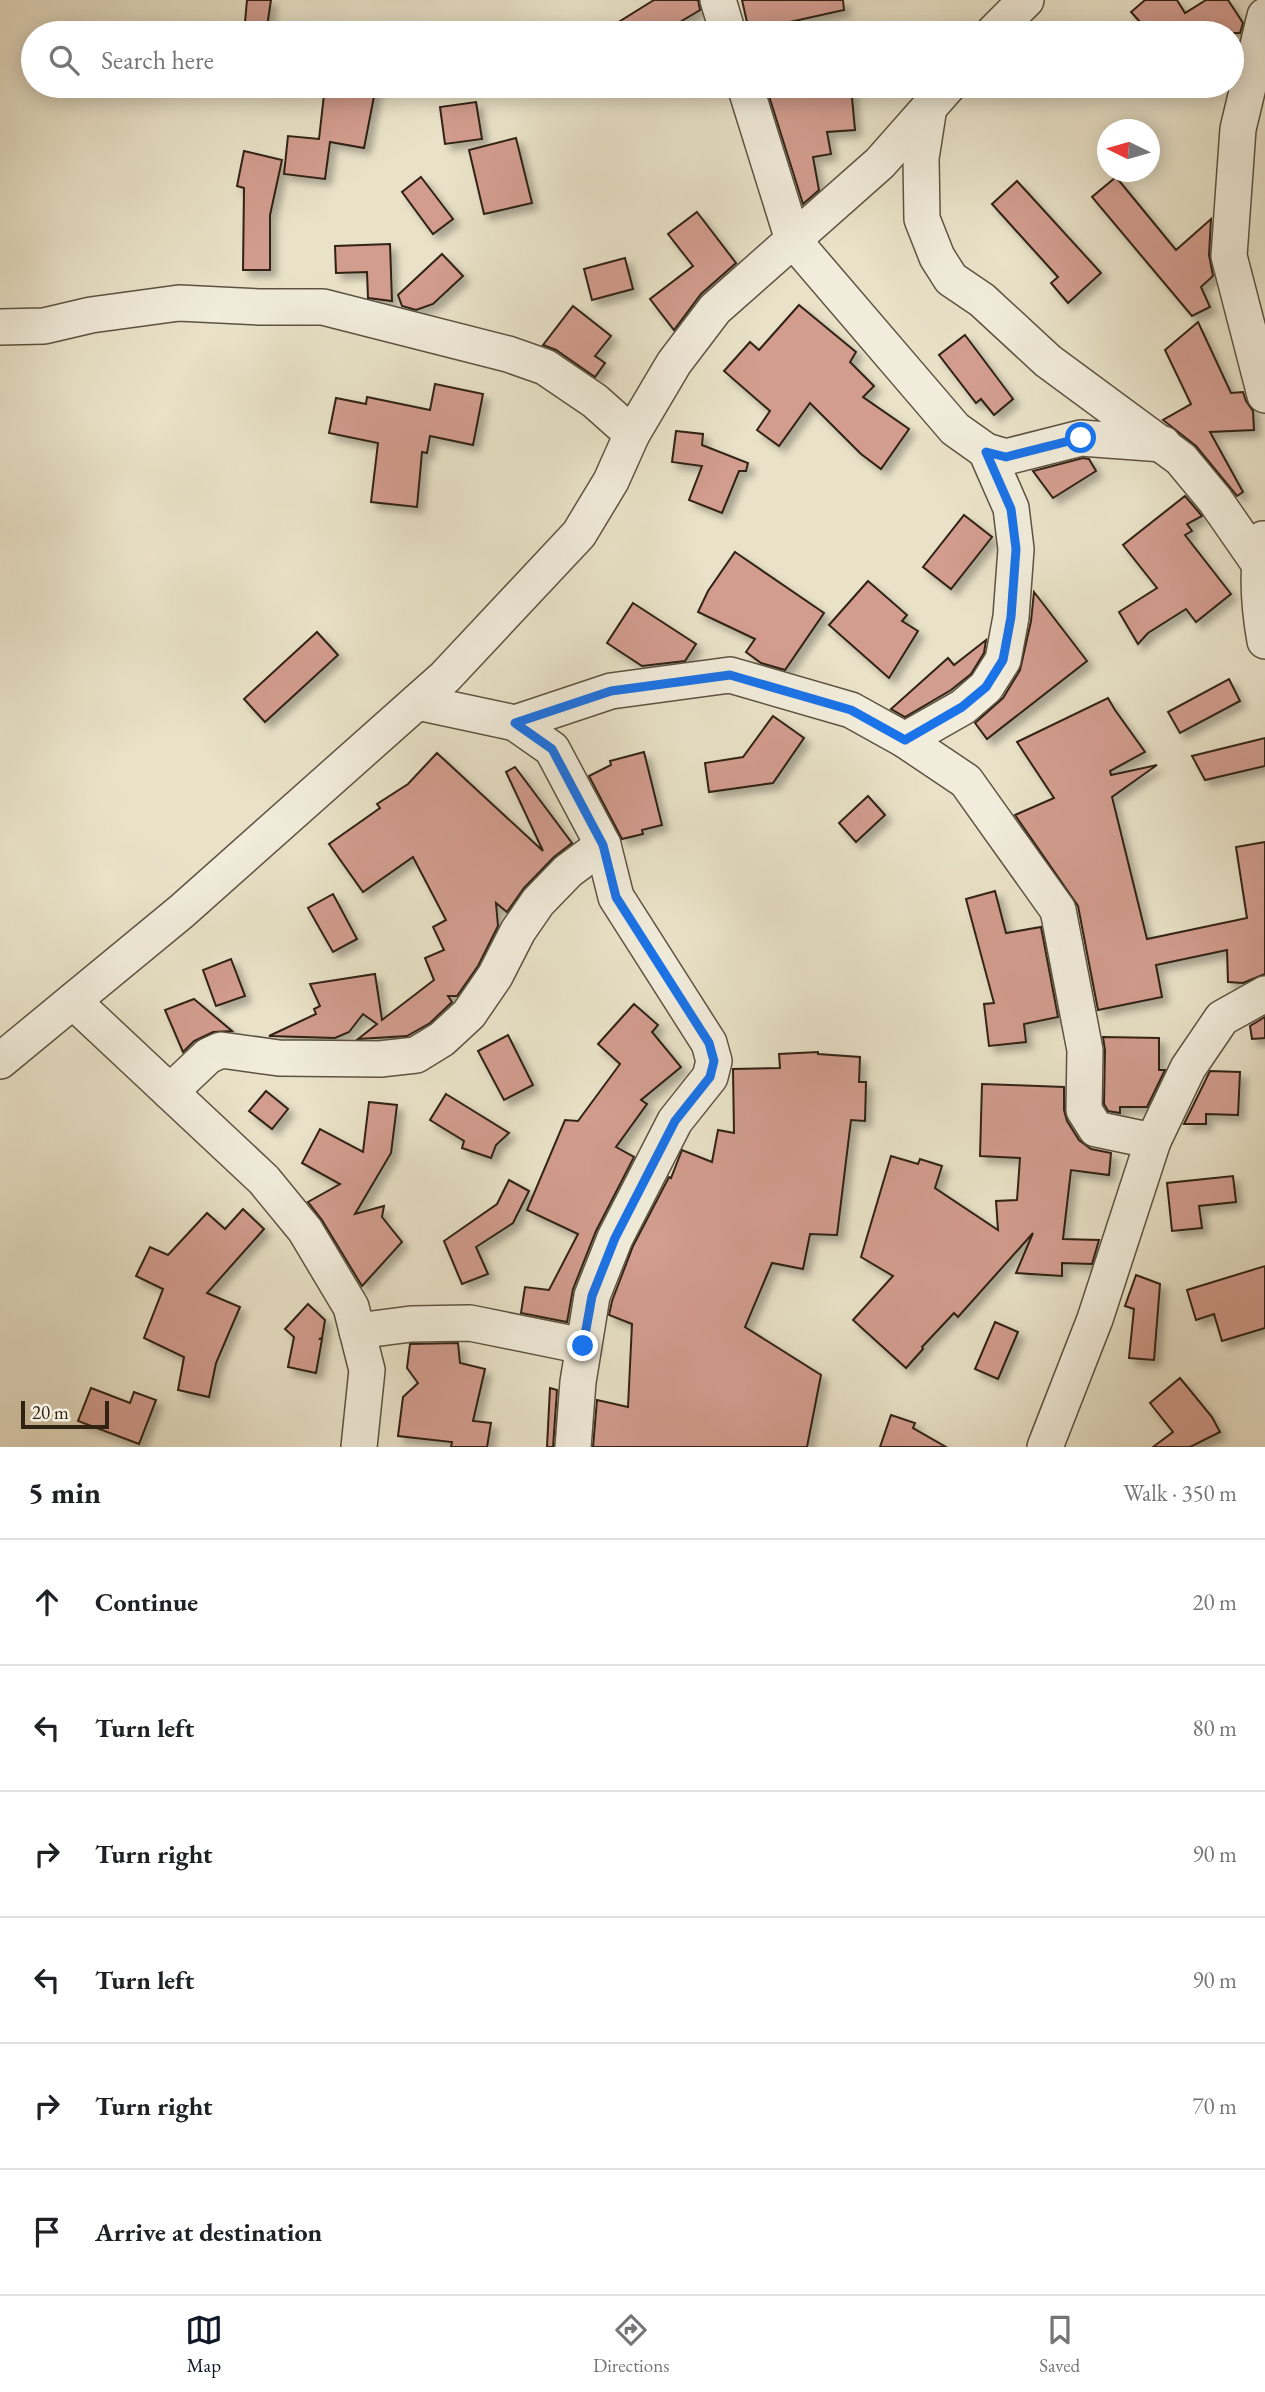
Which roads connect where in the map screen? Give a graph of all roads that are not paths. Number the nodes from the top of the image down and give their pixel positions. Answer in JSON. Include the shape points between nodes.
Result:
{"nodes":[{"id":1,"x":718,"y":0,"type":"edge"},
{"id":2,"x":1026,"y":0,"type":"edge"},
{"id":3,"x":1265,"y":16,"type":"edge"},
{"id":4,"x":724,"y":21,"type":"edge"},
{"id":5,"x":1005,"y":21,"type":"edge"},
{"id":6,"x":749,"y":98,"type":"edge"},
{"id":7,"x":936,"y":98,"type":"edge"},
{"id":8,"x":937,"y":98,"type":"edge"},
{"id":9,"x":793,"y":240,"type":"junction"},
{"id":10,"x":0,"y":327,"type":"edge"},
{"id":11,"x":1265,"y":395,"type":"edge"},
{"id":12,"x":632,"y":434,"type":"junction"},
{"id":13,"x":1163,"y":444,"type":"junction"},
{"id":14,"x":986,"y":452,"type":"junction"},
{"id":15,"x":1262,"y":547,"type":"edge"},
{"id":16,"x":1265,"y":641,"type":"edge"},
{"id":17,"x":417,"y":702,"type":"junction"},
{"id":18,"x":515,"y":723,"type":"junction"},
{"id":19,"x":905,"y":740,"type":"junction"},
{"id":20,"x":603,"y":845,"type":"junction"},
{"id":21,"x":1265,"y":994,"type":"edge"},
{"id":22,"x":72,"y":1001,"type":"junction"},
{"id":23,"x":0,"y":1061,"type":"edge"},
{"id":24,"x":170,"y":1093,"type":"junction"},
{"id":25,"x":1153,"y":1141,"type":"junction"},
{"id":26,"x":357,"y":1331,"type":"junction"},
{"id":27,"x":583,"y":1346,"type":"junction"},
{"id":28,"x":359,"y":1447,"type":"edge"},
{"id":29,"x":573,"y":1447,"type":"edge"},
{"id":30,"x":1045,"y":1447,"type":"edge"}],
"edges":[{"from":1,"to":4,"type":"street"},
{"from":2,"to":5,"type":"street"},
{"from":3,"to":11,"type":"street","via":[[1238,130],[1229,256]]},
{"from":6,"to":9,"type":"street"},
{"from":7,"to":9,"type":"street","via":[[880,163]]},
{"from":8,"to":13,"type":"street","via":[[921,158],[922,219],[951,279],[982,300],[1048,361]]},
{"from":9,"to":12,"type":"street","via":[[715,309],[674,363]]},
{"from":9,"to":14,"type":"street","via":[[954,429]]},
{"from":10,"to":12,"type":"street","via":[[44,326],[179,303],[323,307],[544,367],[580,390]]},
{"from":12,"to":17,"type":"street","via":[[579,534]]},
{"from":13,"to":14,"type":"street","via":[[1081,438],[1006,457]]},
{"from":13,"to":15,"type":"street"},
{"from":14,"to":19,"type":"street","via":[[1011,509],[1016,549],[1003,660],[986,687],[962,707]]},
{"from":15,"to":16,"type":"street"},
{"from":17,"to":18,"type":"street"},
{"from":17,"to":22,"type":"street","via":[[182,911]]},
{"from":18,"to":19,"type":"street","via":[[611,691],[730,675],[851,710]]},
{"from":18,"to":20,"type":"street","via":[[552,749]]},
{"from":19,"to":25,"type":"street","via":[[966,781],[1058,909],[1085,1050],[1084,1110],[1096,1129]]},
{"from":20,"to":24,"type":"street","via":[[568,871],[538,902],[469,1014],[416,1055],[279,1058],[221,1050],[208,1056]]},
{"from":20,"to":27,"type":"street","via":[[616,897],[709,1043],[714,1061],[710,1077],[675,1121],[615,1238],[592,1296]]},
{"from":21,"to":25,"type":"street","via":[[1223,1018],[1188,1068]]},
{"from":22,"to":23,"type":"street"},
{"from":22,"to":24,"type":"street"},
{"from":24,"to":26,"type":"street","via":[[264,1180],[305,1230],[351,1307]]},
{"from":25,"to":30,"type":"street","via":[[1095,1319]]},
{"from":26,"to":27,"type":"street","via":[[411,1324],[470,1324]]},
{"from":26,"to":28,"type":"street","via":[[367,1370]]},
{"from":27,"to":29,"type":"street"}]}
